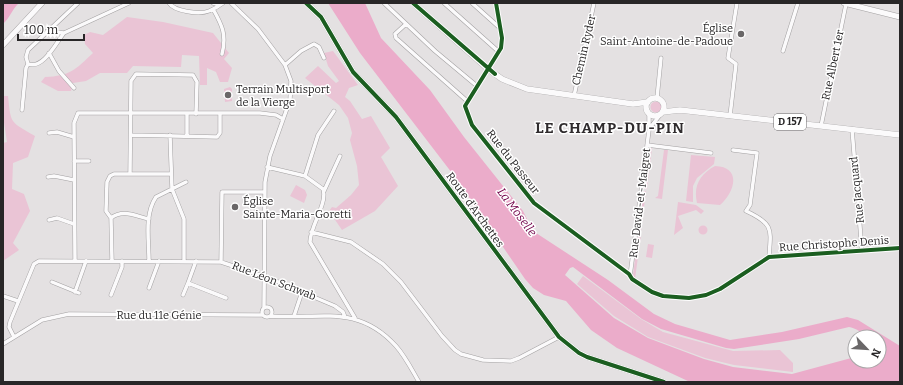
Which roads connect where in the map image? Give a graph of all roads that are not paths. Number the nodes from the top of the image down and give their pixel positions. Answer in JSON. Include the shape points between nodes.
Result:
{"nodes":[{"id":1,"x":42,"y":3,"type":"edge"},
{"id":2,"x":78,"y":3,"type":"edge"},
{"id":3,"x":169,"y":3,"type":"edge"},
{"id":4,"x":213,"y":3,"type":"edge"},
{"id":5,"x":231,"y":3,"type":"edge"},
{"id":6,"x":306,"y":3,"type":"edge"},
{"id":7,"x":384,"y":3,"type":"edge"},
{"id":8,"x":413,"y":3,"type":"edge"},
{"id":9,"x":444,"y":3,"type":"edge"},
{"id":10,"x":472,"y":3,"type":"edge"},
{"id":11,"x":496,"y":3,"type":"edge"},
{"id":12,"x":594,"y":3,"type":"edge"},
{"id":13,"x":737,"y":3,"type":"edge"},
{"id":14,"x":798,"y":3,"type":"edge"},
{"id":15,"x":845,"y":3,"type":"edge"},
{"id":16,"x":127,"y":4,"type":"edge"},
{"id":17,"x":221,"y":4,"type":"edge"},
{"id":18,"x":213,"y":9,"type":"junction"},
{"id":19,"x":900,"y":17,"type":"edge"},
{"id":20,"x":406,"y":24,"type":"junction"},
{"id":21,"x":501,"y":29,"type":"junction"},
{"id":22,"x":47,"y":31,"type":"junction"},
{"id":23,"x":64,"y":33,"type":"junction"},
{"id":24,"x":3,"y":45,"type":"edge"},
{"id":25,"x":783,"y":51,"type":"dead end"},
{"id":26,"x":499,"y":52,"type":"junction"},
{"id":27,"x":49,"y":53,"type":"junction"},
{"id":28,"x":222,"y":54,"type":"dead end"},
{"id":29,"x":324,"y":58,"type":"dead end"},
{"id":30,"x":661,"y":58,"type":"dead end"},
{"id":31,"x":28,"y":64,"type":"junction"},
{"id":32,"x":285,"y":65,"type":"junction"},
{"id":33,"x":488,"y":69,"type":"junction"},
{"id":34,"x":477,"y":86,"type":"junction"},
{"id":35,"x":74,"y":88,"type":"dead end"},
{"id":36,"x":574,"y":96,"type":"junction"},
{"id":37,"x":657,"y":98,"type":"junction"},
{"id":38,"x":467,"y":101,"type":"junction"},
{"id":39,"x":648,"y":102,"type":"junction"},
{"id":40,"x":664,"y":103,"type":"junction"},
{"id":41,"x":633,"y":104,"type":"junction"},
{"id":42,"x":22,"y":110,"type":"dead end"},
{"id":43,"x":680,"y":110,"type":"junction"},
{"id":44,"x":334,"y":111,"type":"dead end"},
{"id":45,"x":647,"y":112,"type":"junction"},
{"id":46,"x":132,"y":114,"type":"junction"},
{"id":47,"x":187,"y":114,"type":"junction"},
{"id":48,"x":196,"y":114,"type":"junction"},
{"id":49,"x":220,"y":114,"type":"junction"},
{"id":50,"x":662,"y":114,"type":"junction"},
{"id":51,"x":730,"y":116,"type":"junction"},
{"id":52,"x":283,"y":119,"type":"junction"},
{"id":53,"x":821,"y":126,"type":"junction"},
{"id":54,"x":649,"y":130,"type":"junction"},
{"id":55,"x":852,"y":130,"type":"junction"},
{"id":56,"x":49,"y":133,"type":"dead end"},
{"id":57,"x":131,"y":135,"type":"junction"},
{"id":58,"x":170,"y":135,"type":"junction"},
{"id":59,"x":187,"y":135,"type":"junction"},
{"id":60,"x":900,"y":135,"type":"edge"},
{"id":61,"x":74,"y":137,"type":"junction"},
{"id":62,"x":647,"y":145,"type":"junction"},
{"id":63,"x":733,"y":150,"type":"dead end"},
{"id":64,"x":711,"y":153,"type":"dead end"},
{"id":65,"x":340,"y":156,"type":"dead end"},
{"id":66,"x":74,"y":161,"type":"junction"},
{"id":67,"x":89,"y":161,"type":"dead end"},
{"id":68,"x":267,"y":167,"type":"junction"},
{"id":69,"x":130,"y":174,"type":"junction"},
{"id":70,"x":170,"y":174,"type":"junction"},
{"id":71,"x":305,"y":176,"type":"junction"},
{"id":72,"x":48,"y":177,"type":"dead end"},
{"id":73,"x":74,"y":180,"type":"junction"},
{"id":74,"x":186,"y":182,"type":"dead end"},
{"id":75,"x":172,"y":189,"type":"junction"},
{"id":76,"x":324,"y":191,"type":"junction"},
{"id":77,"x":264,"y":192,"type":"junction"},
{"id":78,"x":111,"y":218,"type":"junction"},
{"id":79,"x":149,"y":218,"type":"junction"},
{"id":80,"x":49,"y":220,"type":"dead end"},
{"id":81,"x":74,"y":224,"type":"junction"},
{"id":82,"x":311,"y":232,"type":"junction"},
{"id":83,"x":900,"y":248,"type":"edge"},
{"id":84,"x":862,"y":251,"type":"junction"},
{"id":85,"x":769,"y":257,"type":"junction"},
{"id":86,"x":75,"y":261,"type":"junction"},
{"id":87,"x":86,"y":261,"type":"junction"},
{"id":88,"x":112,"y":261,"type":"junction"},
{"id":89,"x":122,"y":261,"type":"junction"},
{"id":90,"x":149,"y":261,"type":"junction"},
{"id":91,"x":159,"y":261,"type":"junction"},
{"id":92,"x":184,"y":261,"type":"junction"},
{"id":93,"x":196,"y":261,"type":"junction"},
{"id":94,"x":221,"y":262,"type":"junction"},
{"id":95,"x":630,"y":276,"type":"junction"},
{"id":96,"x":263,"y":277,"type":"junction"},
{"id":97,"x":52,"y":282,"type":"dead end"},
{"id":98,"x":188,"y":283,"type":"junction"},
{"id":99,"x":149,"y":288,"type":"dead end"},
{"id":100,"x":302,"y":292,"type":"junction"},
{"id":101,"x":111,"y":295,"type":"dead end"},
{"id":102,"x":184,"y":295,"type":"dead end"},
{"id":103,"x":3,"y":296,"type":"edge"},
{"id":104,"x":226,"y":298,"type":"dead end"},
{"id":105,"x":18,"y":301,"type":"junction"},
{"id":106,"x":264,"y":308,"type":"junction"},
{"id":107,"x":272,"y":310,"type":"junction"},
{"id":108,"x":263,"y":315,"type":"junction"},
{"id":109,"x":249,"y":316,"type":"junction"},
{"id":110,"x":270,"y":316,"type":"junction"},
{"id":111,"x":283,"y":316,"type":"junction"},
{"id":112,"x":294,"y":316,"type":"junction"},
{"id":113,"x":345,"y":317,"type":"junction"},
{"id":114,"x":355,"y":318,"type":"junction"},
{"id":115,"x":559,"y":336,"type":"junction"},
{"id":116,"x":14,"y":337,"type":"junction"},
{"id":117,"x":3,"y":344,"type":"edge"},
{"id":118,"x":420,"y":382,"type":"edge"},
{"id":119,"x":664,"y":382,"type":"edge"}],
"edges":[{"from":1,"to":24,"type":"street"},
{"from":2,"to":22,"type":"street"},
{"from":3,"to":18,"type":"street","via":[[174,8],[201,13]]},
{"from":4,"to":17,"type":"street"},
{"from":5,"to":32,"type":"street","via":[[258,29]]},
{"from":6,"to":115,"type":"street","name":"Route d'Archettes","via":[[320,17],[353,72],[396,117]]},
{"from":7,"to":20,"type":"street"},
{"from":8,"to":33,"type":"main road"},
{"from":9,"to":26,"type":"street"},
{"from":10,"to":21,"type":"street"},
{"from":11,"to":21,"type":"street"},
{"from":12,"to":36,"type":"street","name":"Chemin Ryder"},
{"from":13,"to":51,"type":"street","via":[[728,58],[736,64]]},
{"from":14,"to":25,"type":"street"},
{"from":15,"to":19,"type":"street"},
{"from":15,"to":53,"type":"street","name":"Rue Albert 1er"},
{"from":16,"to":23,"type":"street"},
{"from":17,"to":18,"type":"street"},
{"from":18,"to":28,"type":"street","via":[[225,35]]},
{"from":20,"to":34,"type":"street"},
{"from":20,"to":38,"type":"street","via":[[395,34],[396,38]]},
{"from":21,"to":26,"type":"street","via":[[502,42]]},
{"from":22,"to":23,"type":"street"},
{"from":22,"to":31,"type":"street","via":[[28,50]]},
{"from":23,"to":27,"type":"street"},
{"from":26,"to":33,"type":"street"},
{"from":27,"to":31,"type":"street","via":[[42,62]]},
{"from":27,"to":35,"type":"street","via":[[59,71]]},
{"from":29,"to":32,"type":"street","via":[[320,47],[314,44]]},
{"from":30,"to":37,"type":"street"},
{"from":31,"to":42,"type":"street"},
{"from":32,"to":52,"type":"street","via":[[292,88]]},
{"from":33,"to":34,"type":"street"},
{"from":33,"to":36,"type":"main road","via":[[526,89]]},
{"from":34,"to":38,"type":"street"},
{"from":36,"to":41,"type":"main road"},
{"from":37,"to":39,"type":"main road"},
{"from":37,"to":40,"type":"main road"},
{"from":38,"to":95,"type":"street","name":"Rue du Passeur","via":[[465,106],[472,125],[534,203]]},
{"from":39,"to":41,"type":"main road"},
{"from":39,"to":45,"type":"main road"},
{"from":40,"to":43,"type":"main road","number":"D 157"},
{"from":40,"to":50,"type":"main road"},
{"from":41,"to":45,"type":"main road"},
{"from":43,"to":50,"type":"main road","number":"D 157"},
{"from":43,"to":51,"type":"main road","number":"D 157"},
{"from":44,"to":71,"type":"street","via":[[318,135]]},
{"from":45,"to":50,"type":"main road","via":[[656,116]]},
{"from":45,"to":54,"type":"street","name":"Rue David-et-Maigret"},
{"from":46,"to":47,"type":"street"},
{"from":46,"to":48,"type":"street","via":[[131,81],[136,74],[193,74],[196,82]]},
{"from":46,"to":57,"type":"street"},
{"from":46,"to":61,"type":"street","via":[[78,113],[74,123]]},
{"from":47,"to":48,"type":"street"},
{"from":47,"to":59,"type":"street"},
{"from":48,"to":49,"type":"street"},
{"from":49,"to":52,"type":"street","via":[[276,115]]},
{"from":49,"to":59,"type":"street","via":[[220,133],[217,137]]},
{"from":50,"to":54,"type":"street","name":"Rue David-et-Maigret","via":[[654,120]]},
{"from":51,"to":53,"type":"main road","number":"D 157"},
{"from":52,"to":68,"type":"street"},
{"from":53,"to":55,"type":"main road","number":"D 157"},
{"from":54,"to":62,"type":"street","name":"Rue David-et-Maigret"},
{"from":55,"to":60,"type":"main road","number":"D 157"},
{"from":55,"to":84,"type":"street","name":"Rue Jacquard"},
{"from":56,"to":61,"type":"street","via":[[58,132]]},
{"from":57,"to":58,"type":"street"},
{"from":57,"to":69,"type":"street"},
{"from":58,"to":59,"type":"street"},
{"from":58,"to":70,"type":"street"},
{"from":61,"to":66,"type":"street"},
{"from":62,"to":64,"type":"street"},
{"from":62,"to":95,"type":"street","name":"Rue David-et-Maigret"},
{"from":63,"to":85,"type":"street","via":[[757,153],[750,205],[746,211],[768,224]]},
{"from":65,"to":76,"type":"street"},
{"from":66,"to":67,"type":"street"},
{"from":66,"to":73,"type":"street"},
{"from":68,"to":71,"type":"street"},
{"from":68,"to":77,"type":"street"},
{"from":69,"to":70,"type":"street"},
{"from":69,"to":78,"type":"street","via":[[114,174],[107,182],[106,211]]},
{"from":70,"to":75,"type":"street"},
{"from":71,"to":76,"type":"street"},
{"from":72,"to":73,"type":"street"},
{"from":73,"to":81,"type":"street"},
{"from":74,"to":75,"type":"street"},
{"from":75,"to":79,"type":"street","via":[[156,197]]},
{"from":75,"to":92,"type":"street","via":[[184,219]]},
{"from":76,"to":82,"type":"street"},
{"from":77,"to":94,"type":"street","via":[[222,192]]},
{"from":77,"to":96,"type":"street"},
{"from":78,"to":79,"type":"street","via":[[118,213]]},
{"from":78,"to":88,"type":"street"},
{"from":79,"to":90,"type":"street"},
{"from":80,"to":81,"type":"street","via":[[56,218]]},
{"from":81,"to":86,"type":"street"},
{"from":82,"to":114,"type":"street","via":[[311,247]]},
{"from":82,"to":115,"type":"street","via":[[351,242],[383,264],[401,282],[455,350],[482,360],[510,361]]},
{"from":83,"to":84,"type":"street","name":"Rue Christophe Denis"},
{"from":84,"to":85,"type":"street","name":"Rue Christophe Denis"},
{"from":85,"to":95,"type":"street","name":"Rue du Passeur","via":[[720,289],[697,297],[663,296],[641,286]]},
{"from":86,"to":87,"type":"street","name":"Rue Léon Schwab"},
{"from":86,"to":105,"type":"street","name":"Rue Léon Schwab","via":[[36,262]]},
{"from":87,"to":88,"type":"street","name":"Rue Léon Schwab"},
{"from":87,"to":97,"type":"street","via":[[77,292]]},
{"from":88,"to":89,"type":"street","name":"Rue Léon Schwab"},
{"from":89,"to":90,"type":"street","name":"Rue Léon Schwab"},
{"from":89,"to":101,"type":"street"},
{"from":90,"to":91,"type":"street","name":"Rue Léon Schwab"},
{"from":91,"to":92,"type":"street","name":"Rue Léon Schwab"},
{"from":91,"to":99,"type":"street"},
{"from":92,"to":93,"type":"street","name":"Rue Léon Schwab"},
{"from":93,"to":94,"type":"street","name":"Rue Léon Schwab"},
{"from":93,"to":98,"type":"street"},
{"from":94,"to":96,"type":"street","name":"Rue Léon Schwab"},
{"from":96,"to":100,"type":"street","name":"Rue Léon Schwab"},
{"from":96,"to":106,"type":"street"},
{"from":98,"to":102,"type":"street"},
{"from":98,"to":104,"type":"street"},
{"from":100,"to":112,"type":"street"},
{"from":100,"to":113,"type":"street","name":"Rue Léon Schwab","via":[[335,306]]},
{"from":103,"to":105,"type":"street"},
{"from":105,"to":116,"type":"street","name":"Rue Léon Schwab","via":[[9,327]]},
{"from":106,"to":107,"type":"street"},
{"from":106,"to":108,"type":"street"},
{"from":106,"to":109,"type":"street","name":"Rue du 11e Génie"},
{"from":107,"to":110,"type":"street"},
{"from":107,"to":111,"type":"street"},
{"from":108,"to":109,"type":"street","name":"Rue du 11e Génie"},
{"from":108,"to":110,"type":"street","name":"Rue du 11e Génie"},
{"from":109,"to":116,"type":"street","name":"Rue du 11e Génie","via":[[69,314],[42,320]]},
{"from":110,"to":111,"type":"street","name":"Rue du 11e Génie"},
{"from":111,"to":112,"type":"street","name":"Rue du 11e Génie"},
{"from":112,"to":113,"type":"street","name":"Rue du 11e Génie"},
{"from":113,"to":114,"type":"street","name":"Rue du 11e Génie"},
{"from":114,"to":118,"type":"street","via":[[375,328],[397,347]]},
{"from":115,"to":119,"type":"street","name":"Route d'Archettes","via":[[587,357]]},
{"from":116,"to":117,"type":"street","name":"Rue du 11e Génie"}]}
